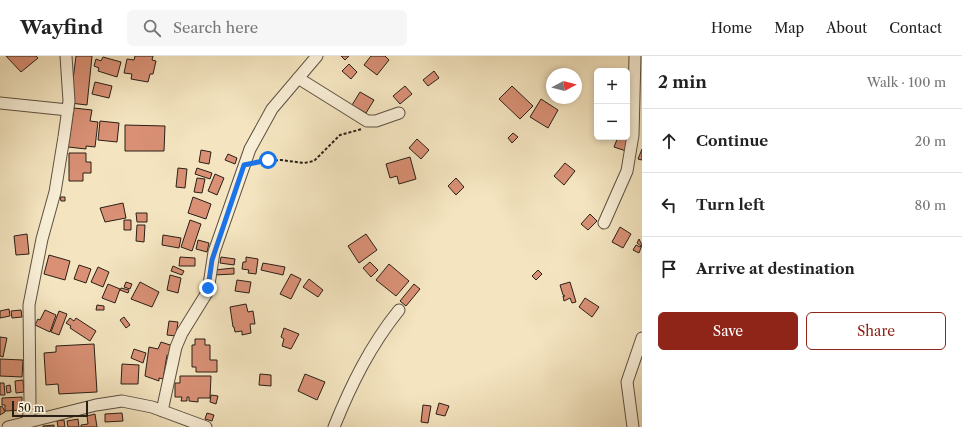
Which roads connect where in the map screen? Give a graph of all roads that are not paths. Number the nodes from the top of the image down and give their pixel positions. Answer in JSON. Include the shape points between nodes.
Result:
{"nodes":[{"id":1,"x":66,"y":56,"type":"edge"},
{"id":2,"x":317,"y":56,"type":"edge"},
{"id":3,"x":635,"y":56,"type":"edge"},
{"id":4,"x":298,"y":78,"type":"junction"},
{"id":5,"x":0,"y":103,"type":"edge"},
{"id":6,"x":68,"y":110,"type":"junction"},
{"id":7,"x":399,"y":113,"type":"dead end"},
{"id":8,"x":604,"y":223,"type":"dead end"},
{"id":9,"x":399,"y":310,"type":"dead end"},
{"id":10,"x":642,"y":338,"type":"edge"},
{"id":11,"x":162,"y":411,"type":"junction"},
{"id":12,"x":28,"y":421,"type":"junction"},
{"id":13,"x":8,"y":427,"type":"edge"},
{"id":14,"x":206,"y":427,"type":"edge"},
{"id":15,"x":334,"y":427,"type":"edge"},
{"id":16,"x":633,"y":427,"type":"edge"}],
"edges":[{"from":1,"to":6,"type":"street"},
{"from":2,"to":4,"type":"street"},
{"from":3,"to":8,"type":"street","via":[[633,135],[627,171]]},
{"from":4,"to":7,"type":"street","via":[[363,119],[376,121]]},
{"from":4,"to":11,"type":"street","via":[[264,122],[250,149],[213,256],[208,291],[176,347]]},
{"from":5,"to":6,"type":"street"},
{"from":6,"to":12,"type":"street","via":[[55,192],[42,239],[29,305]]},
{"from":9,"to":15,"type":"street","via":[[384,328],[362,364]]},
{"from":10,"to":16,"type":"street","via":[[627,382]]},
{"from":11,"to":12,"type":"street","via":[[115,401]]},
{"from":11,"to":14,"type":"street"},
{"from":12,"to":13,"type":"street"}]}
